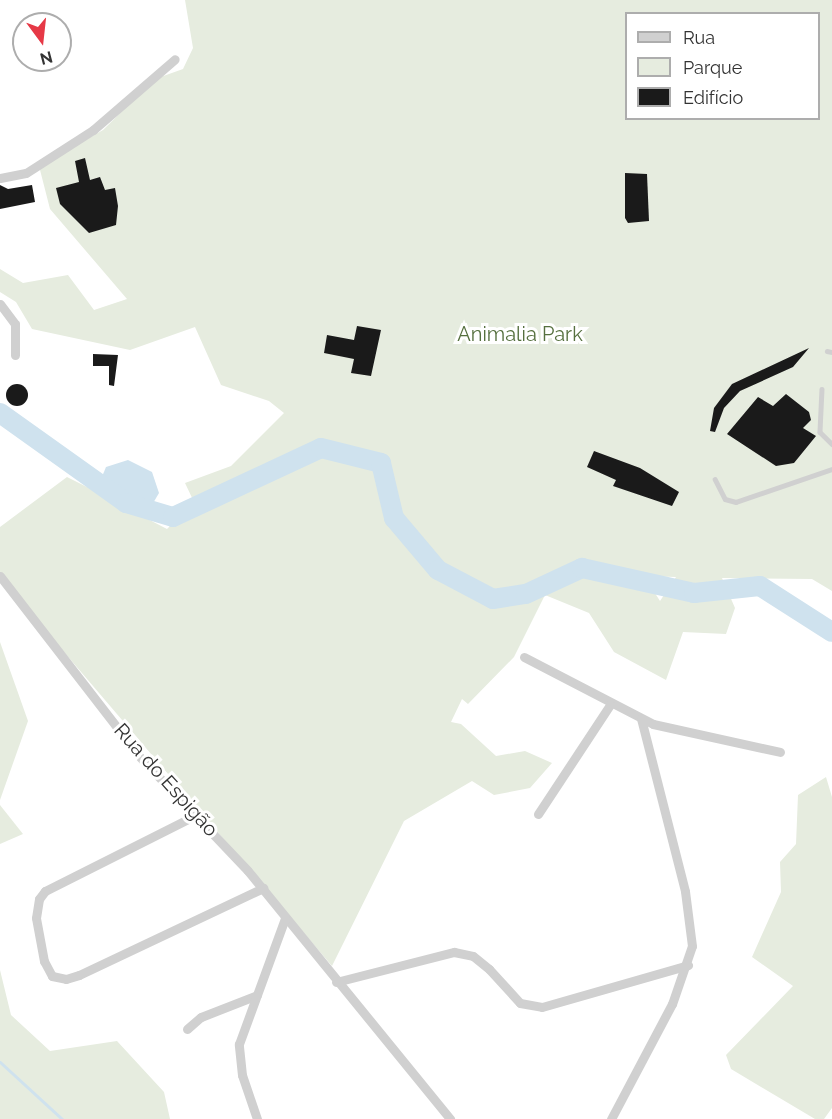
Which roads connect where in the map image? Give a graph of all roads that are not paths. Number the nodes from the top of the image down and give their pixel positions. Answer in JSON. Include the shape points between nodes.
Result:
{"nodes":[{"id":1,"x":176,"y":59,"type":"dead end"},
{"id":2,"x":0,"y":178,"type":"edge"},
{"id":3,"x":0,"y":304,"type":"edge"},
{"id":4,"x":15,"y":355,"type":"dead end"},
{"id":5,"x":822,"y":389,"type":"dead end"},
{"id":6,"x":832,"y":444,"type":"edge"},
{"id":7,"x":832,"y":469,"type":"edge"},
{"id":8,"x":715,"y":479,"type":"dead end"},
{"id":9,"x":0,"y":576,"type":"edge"},
{"id":10,"x":524,"y":657,"type":"dead end"},
{"id":11,"x":610,"y":705,"type":"junction"},
{"id":12,"x":641,"y":718,"type":"junction"},
{"id":13,"x":780,"y":752,"type":"dead end"},
{"id":14,"x":538,"y":814,"type":"dead end"},
{"id":15,"x":196,"y":815,"type":"junction"},
{"id":16,"x":263,"y":888,"type":"junction"},
{"id":17,"x":285,"y":918,"type":"junction"},
{"id":18,"x":688,"y":965,"type":"junction"},
{"id":19,"x":336,"y":981,"type":"junction"},
{"id":20,"x":257,"y":995,"type":"junction"},
{"id":21,"x":187,"y":1029,"type":"dead end"},
{"id":22,"x":257,"y":1119,"type":"edge"},
{"id":23,"x":450,"y":1119,"type":"edge"},
{"id":24,"x":611,"y":1119,"type":"edge"}],
"edges":[{"from":1,"to":2,"type":"street","via":[[93,130],[26,172]]},
{"from":3,"to":4,"type":"street","via":[[15,324]]},
{"from":5,"to":6,"type":"lane","via":[[820,432]]},
{"from":7,"to":8,"type":"lane","via":[[736,502],[725,499]]},
{"from":9,"to":15,"type":"street","name":"Rua do Espigão","via":[[139,756]]},
{"from":10,"to":11,"type":"street"},
{"from":11,"to":12,"type":"street"},
{"from":11,"to":14,"type":"street"},
{"from":12,"to":13,"type":"street"},
{"from":12,"to":18,"type":"street","via":[[690,914],[692,946]]},
{"from":15,"to":16,"type":"street","name":"Rua do Espigão"},
{"from":15,"to":16,"type":"street","via":[[45,891],[36,918],[44,961],[52,976],[66,979],[79,975]]},
{"from":16,"to":17,"type":"street","name":"Rua do Espigão"},
{"from":17,"to":19,"type":"street","name":"Rua do Espigão"},
{"from":17,"to":20,"type":"street"},
{"from":18,"to":19,"type":"street","via":[[542,1007],[520,1003],[489,969],[472,956],[454,952],[418,957]]},
{"from":18,"to":24,"type":"street"},
{"from":19,"to":23,"type":"street","name":"Rua do Espigão"},
{"from":20,"to":21,"type":"street","via":[[201,1017]]},
{"from":20,"to":22,"type":"street","via":[[244,1026],[238,1059]]}]}
